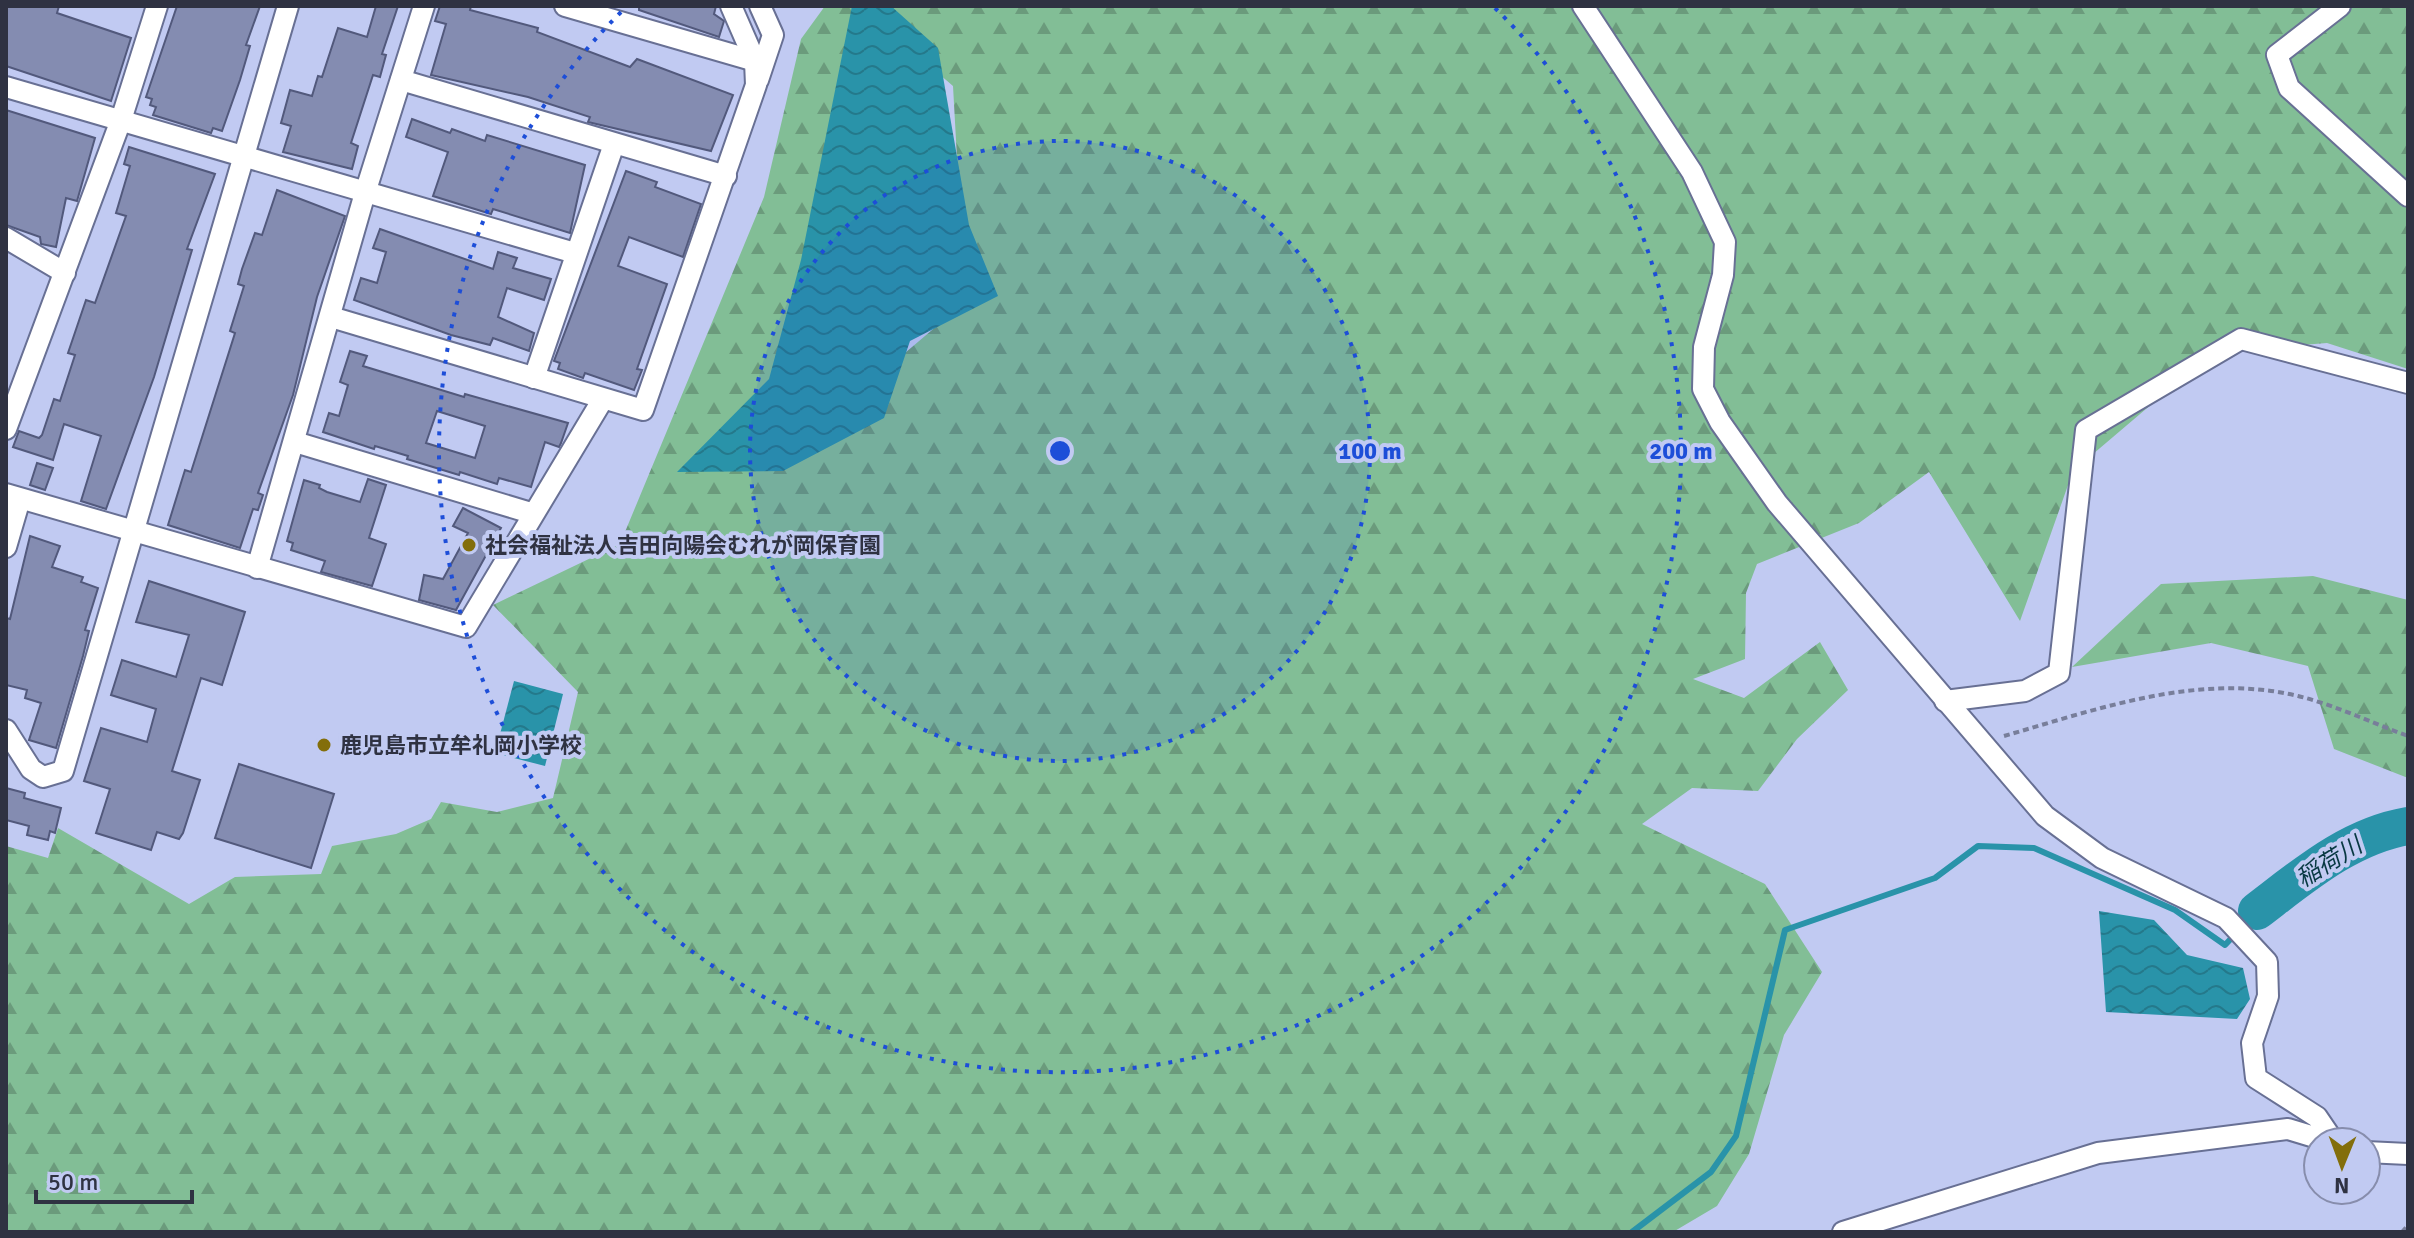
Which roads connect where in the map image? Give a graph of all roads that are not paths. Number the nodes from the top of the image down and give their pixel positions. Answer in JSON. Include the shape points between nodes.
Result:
{"nodes":[{"id":1,"x":288,"y":6,"type":"edge"},
{"id":2,"x":424,"y":6,"type":"edge"},
{"id":3,"x":565,"y":6,"type":"edge"},
{"id":4,"x":731,"y":6,"type":"edge"},
{"id":5,"x":760,"y":6,"type":"edge"},
{"id":6,"x":1583,"y":6,"type":"edge"},
{"id":7,"x":2340,"y":6,"type":"edge"},
{"id":8,"x":154,"y":7,"type":"edge"},
{"id":9,"x":608,"y":12,"type":"edge"},
{"id":10,"x":755,"y":61,"type":"junction"},
{"id":11,"x":401,"y":80,"type":"junction"},
{"id":12,"x":756,"y":85,"type":"junction"},
{"id":13,"x":6,"y":87,"type":"edge"},
{"id":14,"x":121,"y":120,"type":"junction"},
{"id":15,"x":614,"y":144,"type":"junction"},
{"id":16,"x":245,"y":155,"type":"junction"},
{"id":17,"x":726,"y":176,"type":"junction"},
{"id":18,"x":365,"y":193,"type":"junction"},
{"id":19,"x":2408,"y":196,"type":"edge"},
{"id":20,"x":6,"y":238,"type":"edge"},
{"id":21,"x":575,"y":253,"type":"junction"},
{"id":22,"x":65,"y":273,"type":"junction"},
{"id":23,"x":331,"y":317,"type":"junction"},
{"id":24,"x":534,"y":378,"type":"junction"},
{"id":25,"x":2408,"y":383,"type":"edge"},
{"id":26,"x":603,"y":399,"type":"junction"},
{"id":27,"x":6,"y":429,"type":"edge"},
{"id":28,"x":295,"y":442,"type":"junction"},
{"id":29,"x":13,"y":496,"type":"edge"},
{"id":30,"x":531,"y":513,"type":"junction"},
{"id":31,"x":134,"y":530,"type":"junction"},
{"id":32,"x":6,"y":547,"type":"edge"},
{"id":33,"x":257,"y":568,"type":"junction"},
{"id":34,"x":1945,"y":701,"type":"junction"},
{"id":35,"x":6,"y":730,"type":"edge"},
{"id":36,"x":2323,"y":1126,"type":"edge"},
{"id":37,"x":2302,"y":1133,"type":"edge"},
{"id":38,"x":2382,"y":1153,"type":"edge"},
{"id":39,"x":2408,"y":1154,"type":"edge"},
{"id":40,"x":1843,"y":1232,"type":"edge"}],
"edges":[{"from":1,"to":16,"type":"street"},
{"from":2,"to":11,"type":"street"},
{"from":3,"to":9,"type":"street"},
{"from":4,"to":10,"type":"street"},
{"from":5,"to":12,"type":"street","via":[[773,35]]},
{"from":6,"to":34,"type":"street","via":[[1692,172],[1725,242],[1723,275],[1704,347],[1703,389],[1720,422],[1777,503]]},
{"from":7,"to":19,"type":"street","via":[[2277,55],[2289,88]]},
{"from":8,"to":14,"type":"street"},
{"from":9,"to":10,"type":"street"},
{"from":10,"to":12,"type":"street"},
{"from":11,"to":15,"type":"street"},
{"from":11,"to":18,"type":"street"},
{"from":12,"to":17,"type":"street"},
{"from":13,"to":14,"type":"street"},
{"from":14,"to":16,"type":"street"},
{"from":14,"to":22,"type":"street"},
{"from":15,"to":17,"type":"street"},
{"from":15,"to":21,"type":"street"},
{"from":16,"to":18,"type":"street"},
{"from":16,"to":31,"type":"street"},
{"from":17,"to":26,"type":"street","via":[[643,410]]},
{"from":18,"to":21,"type":"street"},
{"from":18,"to":23,"type":"street"},
{"from":20,"to":22,"type":"street"},
{"from":21,"to":24,"type":"street"},
{"from":22,"to":27,"type":"street"},
{"from":23,"to":24,"type":"street"},
{"from":23,"to":28,"type":"street"},
{"from":24,"to":26,"type":"street"},
{"from":25,"to":34,"type":"street","via":[[2241,339],[2086,430],[2059,673],[2025,691]]},
{"from":26,"to":30,"type":"street"},
{"from":28,"to":30,"type":"street"},
{"from":28,"to":33,"type":"street"},
{"from":29,"to":31,"type":"street"},
{"from":29,"to":32,"type":"street"},
{"from":30,"to":33,"type":"street","via":[[466,627]]},
{"from":31,"to":33,"type":"street"},
{"from":31,"to":35,"type":"street","via":[[63,771],[43,777],[31,769]]},
{"from":34,"to":36,"type":"street","via":[[2045,816],[2102,858],[2226,918],[2254,946],[2267,962],[2268,996],[2252,1043],[2256,1078]]},
{"from":37,"to":40,"type":"street","via":[[2288,1129],[2098,1153]]},
{"from":38,"to":39,"type":"street"}]}
